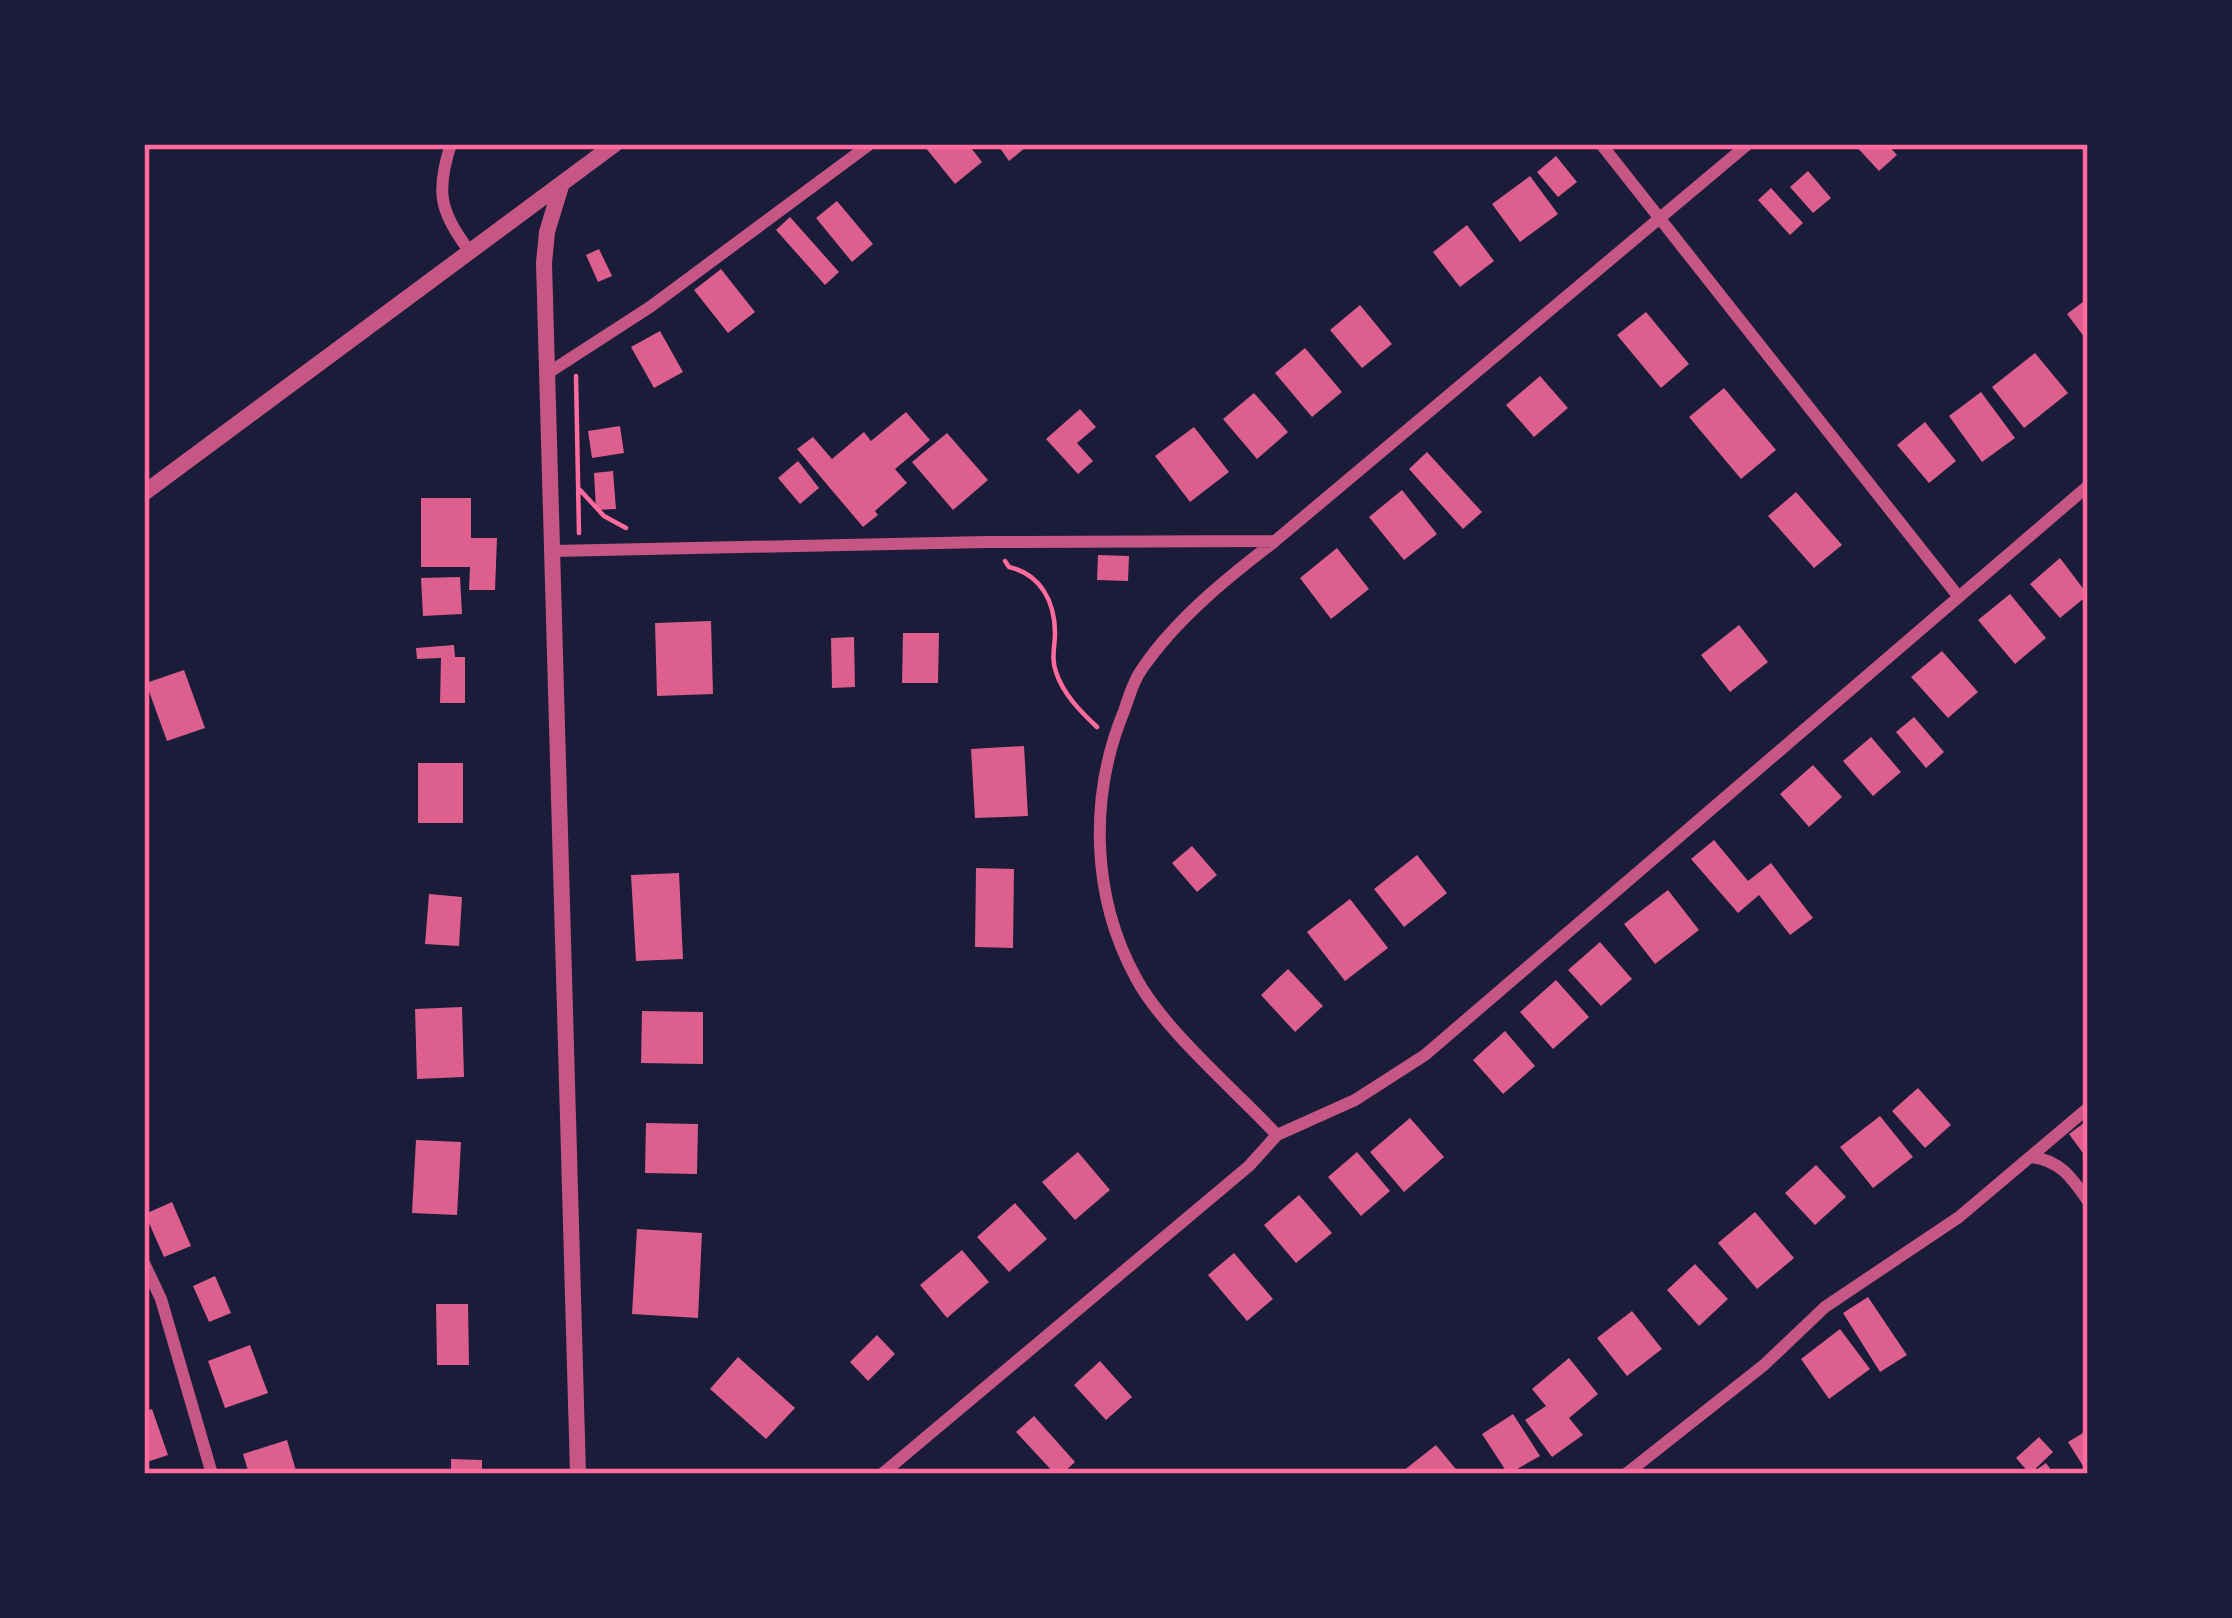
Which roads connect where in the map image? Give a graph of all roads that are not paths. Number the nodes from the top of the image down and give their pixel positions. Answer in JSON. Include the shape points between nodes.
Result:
{"nodes":[{"id":1,"x":451,"y":144,"type":"edge"},
{"id":2,"x":615,"y":144,"type":"edge"},
{"id":3,"x":870,"y":144,"type":"edge"},
{"id":4,"x":1600,"y":144,"type":"edge"},
{"id":5,"x":1748,"y":144,"type":"edge"},
{"id":6,"x":561,"y":186,"type":"junction"},
{"id":7,"x":1659,"y":219,"type":"junction"},
{"id":8,"x":468,"y":249,"type":"junction"},
{"id":9,"x":548,"y":373,"type":"junction"},
{"id":10,"x":2088,"y":486,"type":"edge"},
{"id":11,"x":144,"y":493,"type":"edge"},
{"id":12,"x":1275,"y":541,"type":"junction"},
{"id":13,"x":553,"y":551,"type":"junction"},
{"id":14,"x":1958,"y":596,"type":"junction"},
{"id":15,"x":2088,"y":1108,"type":"edge"},
{"id":16,"x":1277,"y":1135,"type":"junction"},
{"id":17,"x":2030,"y":1157,"type":"junction"},
{"id":18,"x":2088,"y":1201,"type":"edge"},
{"id":19,"x":144,"y":1263,"type":"edge"},
{"id":20,"x":212,"y":1474,"type":"edge"},
{"id":21,"x":578,"y":1474,"type":"edge"},
{"id":22,"x":882,"y":1474,"type":"edge"},
{"id":23,"x":1625,"y":1474,"type":"edge"}],
"edges":[{"from":1,"to":8,"type":"street","via":[[441,176],[446,220]]},
{"from":2,"to":6,"type":"street"},
{"from":3,"to":9,"type":"street"},
{"from":4,"to":7,"type":"street"},
{"from":5,"to":7,"type":"street"},
{"from":6,"to":8,"type":"street"},
{"from":6,"to":9,"type":"street","via":[[544,263]]},
{"from":7,"to":12,"type":"street"},
{"from":7,"to":14,"type":"street"},
{"from":8,"to":11,"type":"street"},
{"from":9,"to":13,"type":"street"},
{"from":10,"to":14,"type":"street"},
{"from":12,"to":13,"type":"street"},
{"from":12,"to":16,"type":"street","via":[[1140,671],[1114,731],[1097,825],[1102,882],[1135,976],[1158,1011]]},
{"from":13,"to":21,"type":"street"},
{"from":14,"to":16,"type":"street","via":[[1425,1055],[1355,1100]]},
{"from":15,"to":17,"type":"street"},
{"from":16,"to":22,"type":"street"},
{"from":17,"to":18,"type":"street","via":[[2064,1168]]},
{"from":17,"to":23,"type":"street","via":[[1959,1217],[1825,1307]]},
{"from":19,"to":20,"type":"street"}]}
